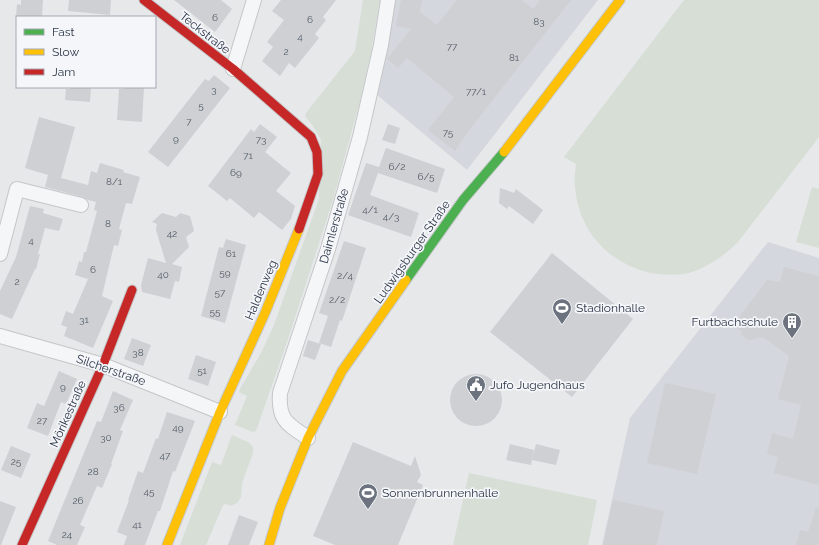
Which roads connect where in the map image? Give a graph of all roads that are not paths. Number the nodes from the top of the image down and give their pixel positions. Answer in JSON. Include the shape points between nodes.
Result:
{"nodes":[{"id":1,"x":144,"y":0,"type":"edge"},
{"id":2,"x":254,"y":0,"type":"edge"},
{"id":3,"x":388,"y":0,"type":"edge"},
{"id":4,"x":620,"y":0,"type":"edge"},
{"id":5,"x":233,"y":69,"type":"junction"},
{"id":6,"x":81,"y":205,"type":"dead end"},
{"id":7,"x":0,"y":254,"type":"edge"},
{"id":8,"x":132,"y":290,"type":"dead end"},
{"id":9,"x":0,"y":336,"type":"edge"},
{"id":10,"x":103,"y":365,"type":"junction"},
{"id":11,"x":220,"y":412,"type":"junction"},
{"id":12,"x":308,"y":438,"type":"junction"},
{"id":13,"x":22,"y":545,"type":"edge"},
{"id":14,"x":167,"y":545,"type":"edge"},
{"id":15,"x":269,"y":545,"type":"edge"}],
"edges":[{"from":1,"to":5,"type":"street","name":"Teckstraße"},
{"from":2,"to":5,"type":"street"},
{"from":3,"to":12,"type":"street","name":"Daimlerstraße","via":[[360,137],[328,249],[280,394],[279,407],[285,421]]},
{"from":4,"to":12,"type":"street","name":"Ludwigsburger Straße","via":[[419,260],[342,371]]},
{"from":5,"to":11,"type":"street","name":"Haldenweg","via":[[311,137],[317,152],[318,174],[295,241]]},
{"from":6,"to":7,"type":"street","via":[[17,189]]},
{"from":8,"to":10,"type":"street","name":"Mörikestraße"},
{"from":9,"to":10,"type":"street","name":"Silcherstraße"},
{"from":10,"to":11,"type":"street","name":"Silcherstraße"},
{"from":10,"to":13,"type":"street","name":"Mörikestraße"},
{"from":11,"to":14,"type":"street","name":"Haldenweg"},
{"from":12,"to":15,"type":"street","name":"Ludwigsburger Straße","via":[[280,508]]}]}
